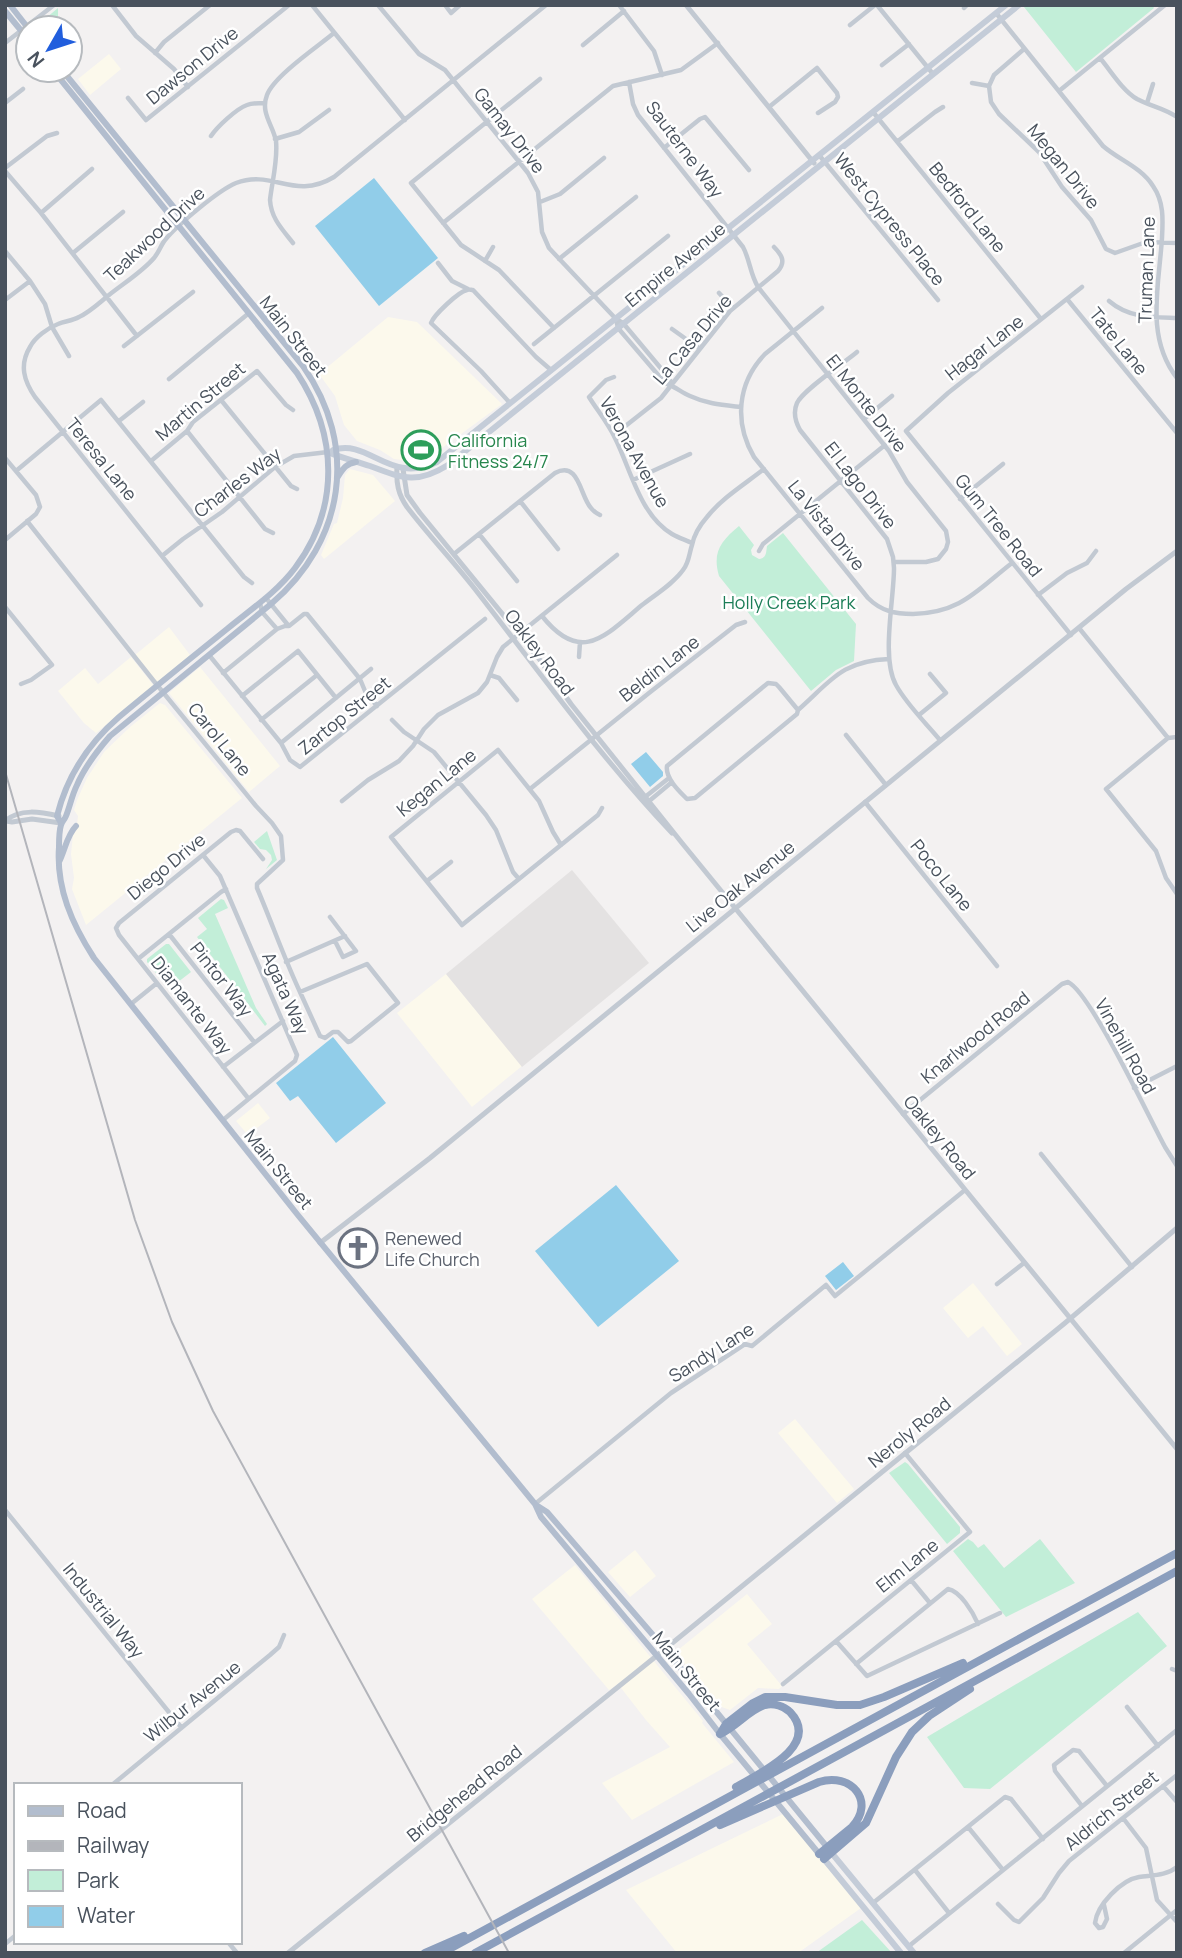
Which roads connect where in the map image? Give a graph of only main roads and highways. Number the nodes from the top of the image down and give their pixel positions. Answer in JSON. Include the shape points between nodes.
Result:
{"nodes":[{"id":1,"x":1006,"y":5,"type":"edge"},
{"id":2,"x":1019,"y":5,"type":"edge"},
{"id":3,"x":931,"y":71,"type":"junction"},
{"id":4,"x":65,"y":84,"type":"edge"},
{"id":5,"x":73,"y":84,"type":"edge"},
{"id":6,"x":876,"y":115,"type":"junction"},
{"id":7,"x":815,"y":164,"type":"junction"},
{"id":8,"x":182,"y":224,"type":"junction"},
{"id":9,"x":731,"y":232,"type":"junction"},
{"id":10,"x":551,"y":372,"type":"junction"},
{"id":11,"x":534,"y":395,"type":"junction"},
{"id":12,"x":337,"y":448,"type":"junction"},
{"id":13,"x":328,"y":452,"type":"junction"},
{"id":14,"x":337,"y":456,"type":"junction"},
{"id":15,"x":356,"y":462,"type":"junction"},
{"id":16,"x":337,"y":480,"type":"junction"},
{"id":17,"x":63,"y":820,"type":"junction"},
{"id":18,"x":76,"y":826,"type":"dead end"},
{"id":19,"x":58,"y":864,"type":"junction"},
{"id":20,"x":535,"y":1504,"type":"junction"},
{"id":21,"x":1177,"y":1553,"type":"edge"},
{"id":22,"x":1177,"y":1571,"type":"edge"},
{"id":23,"x":1069,"y":1630,"type":"junction"},
{"id":24,"x":1009,"y":1644,"type":"junction"},
{"id":25,"x":729,"y":1727,"type":"junction"},
{"id":26,"x":720,"y":1734,"type":"junction"},
{"id":27,"x":780,"y":1764,"type":"junction"},
{"id":28,"x":759,"y":1803,"type":"junction"},
{"id":29,"x":829,"y":1850,"type":"junction"},
{"id":30,"x":822,"y":1856,"type":"junction"},
{"id":31,"x":466,"y":1937,"type":"junction"},
{"id":32,"x":479,"y":1952,"type":"edge"},
{"id":33,"x":425,"y":1953,"type":"edge"},
{"id":34,"x":442,"y":1953,"type":"edge"},
{"id":35,"x":901,"y":1953,"type":"edge"},
{"id":36,"x":914,"y":1953,"type":"edge"}],
"edges":[{"from":1,"to":3,"type":"main road","name":"Empire Avenue"},
{"from":2,"to":3,"type":"main road","name":"Empire Avenue"},
{"from":3,"to":6,"type":"main road","name":"Empire Avenue"},
{"from":4,"to":8,"type":"main road","name":"Main Street"},
{"from":5,"to":8,"type":"main road","name":"Main Street"},
{"from":6,"to":7,"type":"main road","name":"Empire Avenue","via":[[825,161]]},
{"from":6,"to":7,"type":"main road","name":"Empire Avenue","via":[[819,155]]},
{"from":7,"to":9,"type":"main road","name":"Empire Avenue"},
{"from":8,"to":12,"type":"main road","name":"Main Street","via":[[314,381]]},
{"from":8,"to":13,"type":"main road","name":"Main Street","via":[[298,373],[323,426]]},
{"from":9,"to":10,"type":"main road","name":"Empire Avenue"},
{"from":9,"to":11,"type":"main road","name":"Empire Avenue"},
{"from":10,"to":11,"type":"main road"},
{"from":10,"to":12,"type":"main road","name":"Empire Avenue","via":[[437,462],[422,468],[400,468],[370,454]]},
{"from":11,"to":15,"type":"main road","name":"Empire Avenue","via":[[436,472],[400,477]]},
{"from":12,"to":13,"type":"main road","name":"Charles Way"},
{"from":12,"to":14,"type":"main road","name":"Main Street"},
{"from":13,"to":14,"type":"main road"},
{"from":13,"to":17,"type":"main road","name":"Main Street","via":[[328,485],[320,521],[294,570],[106,728],[68,783],[57,816]]},
{"from":14,"to":15,"type":"main road"},
{"from":14,"to":16,"type":"main road","name":"Main Street"},
{"from":15,"to":16,"type":"main road","via":[[343,467]]},
{"from":16,"to":17,"type":"main road","name":"Main Street","via":[[329,521],[316,552],[295,582],[110,736],[76,787]]},
{"from":17,"to":19,"type":"main road","name":"Main Street"},
{"from":18,"to":19,"type":"main road"},
{"from":19,"to":20,"type":"main road","name":"Main Street","via":[[66,904],[94,958]]},
{"from":20,"to":25,"type":"main road","name":"Main Street","via":[[547,1511]]},
{"from":20,"to":26,"type":"main road","name":"Main Street"},
{"from":21,"to":24,"type":"highway"},
{"from":22,"to":23,"type":"highway"},
{"from":23,"to":28,"type":"highway","via":[[791,1780]]},
{"from":23,"to":29,"type":"highway","via":[[967,1690],[917,1726],[899,1750],[866,1823]]},
{"from":24,"to":25,"type":"highway","via":[[868,1703],[837,1705],[772,1696],[753,1703]]},
{"from":24,"to":27,"type":"highway"},
{"from":25,"to":26,"type":"highway"},
{"from":25,"to":27,"type":"highway","via":[[762,1706],[775,1704],[786,1710],[794,1718],[798,1736]]},
{"from":25,"to":29,"type":"main road","name":"Main Street"},
{"from":26,"to":30,"type":"main road","name":"Main Street"},
{"from":27,"to":31,"type":"highway"},
{"from":28,"to":29,"type":"highway","via":[[832,1779],[845,1781],[855,1788],[861,1812]]},
{"from":28,"to":32,"type":"highway"},
{"from":29,"to":30,"type":"highway"},
{"from":29,"to":36,"type":"main road"},
{"from":30,"to":35,"type":"main road"},
{"from":31,"to":33,"type":"highway"},
{"from":31,"to":34,"type":"highway"}]}
